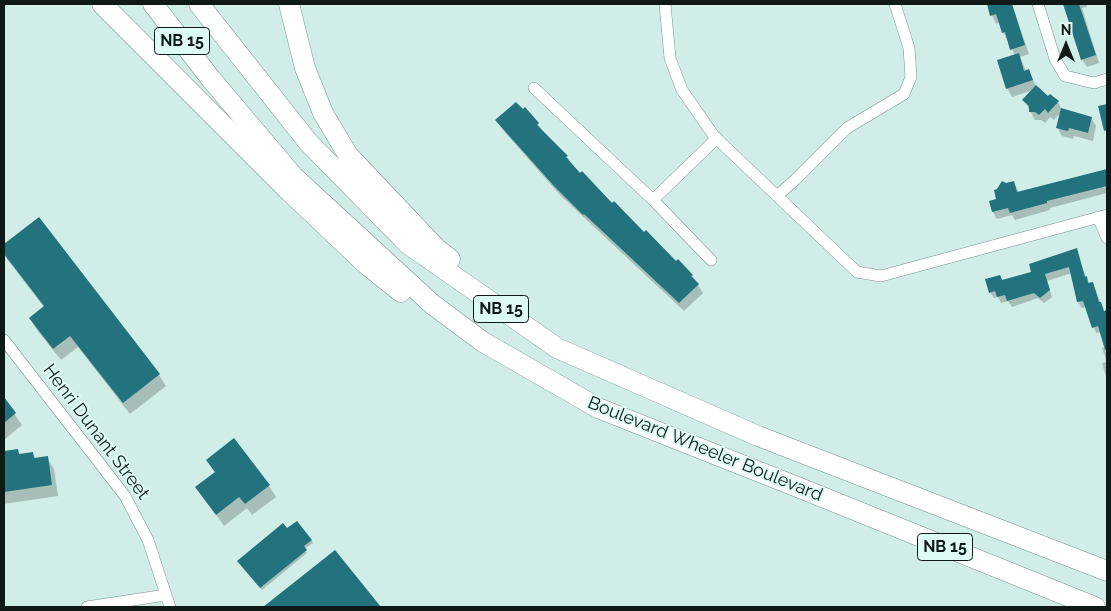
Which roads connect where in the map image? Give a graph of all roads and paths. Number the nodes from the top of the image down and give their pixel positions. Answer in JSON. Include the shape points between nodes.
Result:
{"nodes":[{"id":1,"x":102,"y":4,"type":"edge"},
{"id":2,"x":153,"y":4,"type":"edge"},
{"id":3,"x":199,"y":4,"type":"edge"},
{"id":4,"x":289,"y":4,"type":"edge"},
{"id":5,"x":665,"y":4,"type":"edge"},
{"id":6,"x":895,"y":4,"type":"edge"},
{"id":7,"x":1038,"y":4,"type":"edge"},
{"id":8,"x":1107,"y":79,"type":"edge"},
{"id":9,"x":534,"y":88,"type":"dead end"},
{"id":10,"x":716,"y":138,"type":"junction"},
{"id":11,"x":778,"y":195,"type":"junction"},
{"id":12,"x":653,"y":200,"type":"junction"},
{"id":13,"x":1102,"y":216,"type":"edge"},
{"id":14,"x":1107,"y":238,"type":"edge"},
{"id":15,"x":711,"y":260,"type":"dead end"},
{"id":16,"x":4,"y":340,"type":"edge"},
{"id":17,"x":597,"y":366,"type":"junction"},
{"id":18,"x":598,"y":408,"type":"junction"},
{"id":19,"x":1107,"y":571,"type":"edge"},
{"id":20,"x":166,"y":595,"type":"junction"},
{"id":21,"x":87,"y":607,"type":"edge"},
{"id":22,"x":170,"y":607,"type":"edge"},
{"id":23,"x":1095,"y":607,"type":"edge"}],
"edges":[{"from":1,"to":18,"type":"highway","via":[[374,271],[468,344],[546,387]]},
{"from":2,"to":18,"type":"highway","name":"Boulevard Wheeler Boulevard","number":"NB 15","via":[[293,176],[432,304],[483,342]]},
{"from":3,"to":17,"type":"highway","name":"Boulevard Wheeler Boulevard","number":"NB 15","via":[[308,142],[408,244],[557,348]]},
{"from":4,"to":17,"type":"highway","via":[[305,68],[323,112],[348,155],[436,248],[534,324]]},
{"from":5,"to":10,"type":"street","via":[[670,58],[682,90]]},
{"from":6,"to":11,"type":"street","via":[[909,48],[911,76],[904,94],[847,128]]},
{"from":7,"to":8,"type":"street","via":[[1055,59],[1066,76],[1094,84]]},
{"from":9,"to":12,"type":"street"},
{"from":10,"to":11,"type":"street"},
{"from":10,"to":12,"type":"street"},
{"from":11,"to":13,"type":"street","via":[[856,272],[881,276]]},
{"from":12,"to":15,"type":"street"},
{"from":13,"to":14,"type":"street"},
{"from":16,"to":20,"type":"street","name":"Henri Dunant Street","via":[[125,496],[148,540]]},
{"from":17,"to":19,"type":"highway","name":"Boulevard Wheeler Boulevard","number":"NB 15","via":[[758,436]]},
{"from":18,"to":23,"type":"highway","name":"Boulevard Wheeler Boulevard","number":"NB 15"},
{"from":20,"to":21,"type":"street"},
{"from":20,"to":22,"type":"street","name":"Henri Dunant Street"}]}
